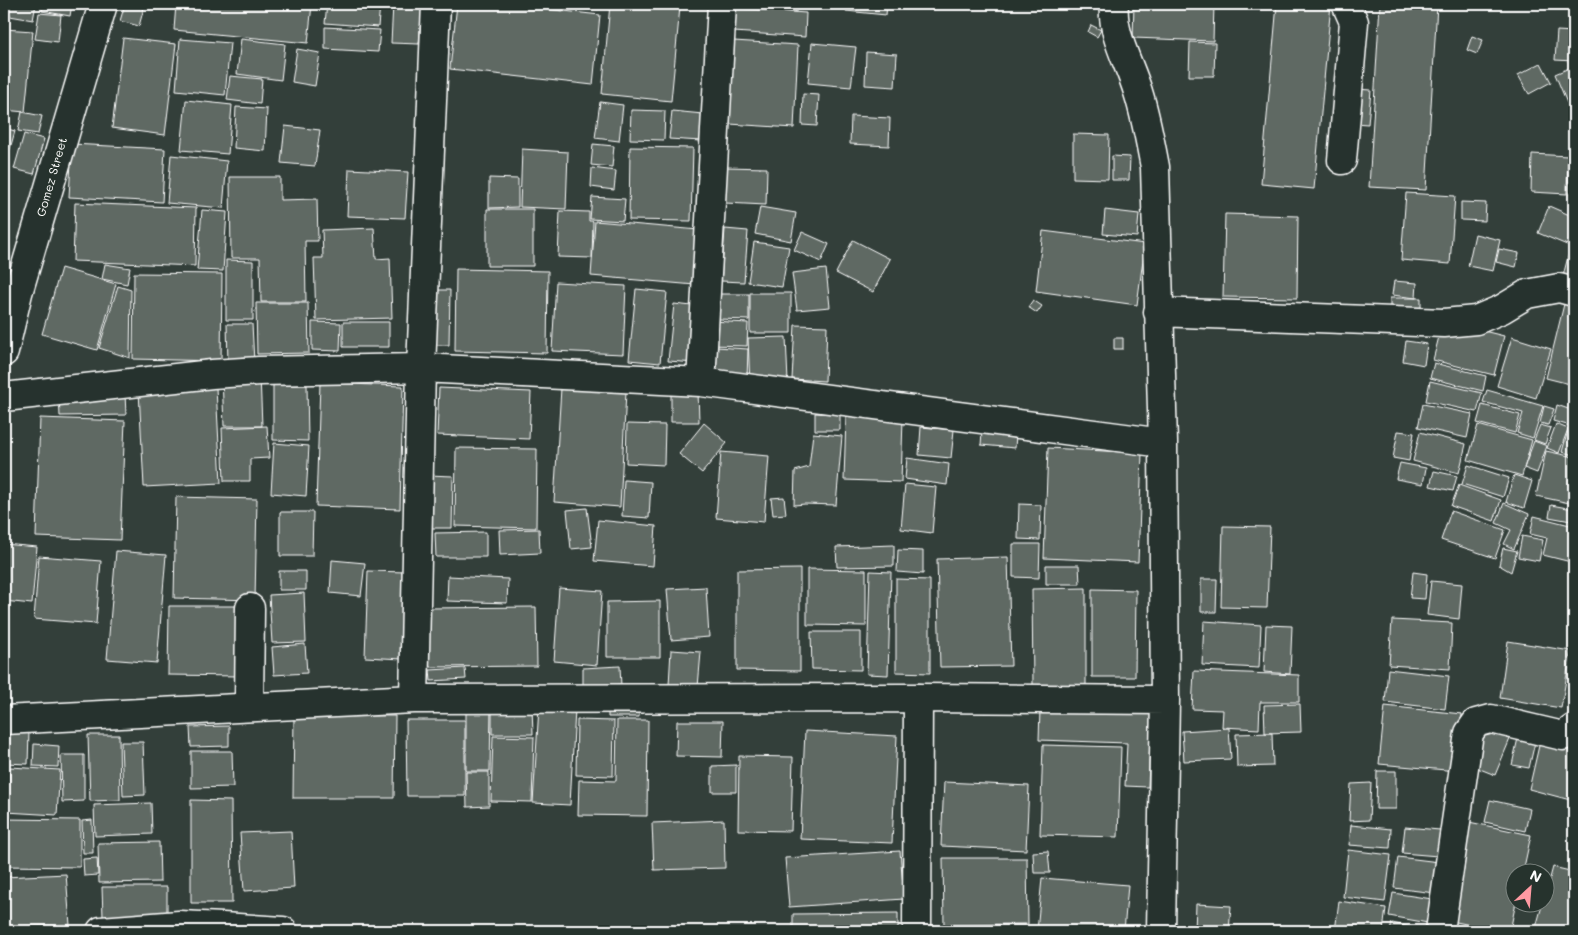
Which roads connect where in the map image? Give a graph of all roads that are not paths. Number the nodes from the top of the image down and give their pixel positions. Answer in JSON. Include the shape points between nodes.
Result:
{"nodes":[{"id":1,"x":104,"y":4,"type":"edge"},
{"id":2,"x":436,"y":4,"type":"edge"},
{"id":3,"x":722,"y":4,"type":"edge"},
{"id":4,"x":1114,"y":4,"type":"edge"},
{"id":5,"x":1346,"y":4,"type":"edge"},
{"id":6,"x":1342,"y":160,"type":"dead end"},
{"id":7,"x":1574,"y":292,"type":"edge"},
{"id":8,"x":1158,"y":312,"type":"junction"},
{"id":9,"x":4,"y":352,"type":"edge"},
{"id":10,"x":421,"y":368,"type":"junction"},
{"id":11,"x":701,"y":382,"type":"junction"},
{"id":12,"x":4,"y":397,"type":"edge"},
{"id":13,"x":1163,"y":443,"type":"junction"},
{"id":14,"x":250,"y":608,"type":"dead end"},
{"id":15,"x":918,"y":698,"type":"junction"},
{"id":16,"x":414,"y":699,"type":"junction"},
{"id":17,"x":1166,"y":700,"type":"junction"},
{"id":18,"x":248,"y":707,"type":"junction"},
{"id":19,"x":4,"y":720,"type":"edge"},
{"id":20,"x":1574,"y":728,"type":"edge"},
{"id":21,"x":101,"y":931,"type":"edge"},
{"id":22,"x":283,"y":931,"type":"edge"},
{"id":23,"x":917,"y":931,"type":"edge"},
{"id":24,"x":1161,"y":931,"type":"edge"},
{"id":25,"x":1440,"y":931,"type":"edge"}],
"edges":[{"from":1,"to":9,"type":"street","name":"Gomez Street","via":[[18,293]]},
{"from":2,"to":10,"type":"street"},
{"from":3,"to":11,"type":"street"},
{"from":4,"to":8,"type":"street","via":[[1120,43],[1148,125],[1155,167]]},
{"from":5,"to":6,"type":"street","via":[[1354,22]]},
{"from":7,"to":8,"type":"street","via":[[1558,288],[1527,294],[1476,320],[1444,322]]},
{"from":8,"to":13,"type":"street"},
{"from":10,"to":11,"type":"street"},
{"from":10,"to":12,"type":"street","via":[[259,370]]},
{"from":10,"to":16,"type":"street"},
{"from":11,"to":13,"type":"street"},
{"from":13,"to":17,"type":"street"},
{"from":14,"to":18,"type":"street"},
{"from":15,"to":16,"type":"street"},
{"from":15,"to":17,"type":"street"},
{"from":15,"to":23,"type":"street"},
{"from":16,"to":18,"type":"street"},
{"from":17,"to":24,"type":"street"},
{"from":18,"to":19,"type":"street"},
{"from":20,"to":25,"type":"street","via":[[1564,736],[1490,719],[1476,723],[1469,733]]},
{"from":21,"to":22,"type":"street","via":[[179,925]]}]}
